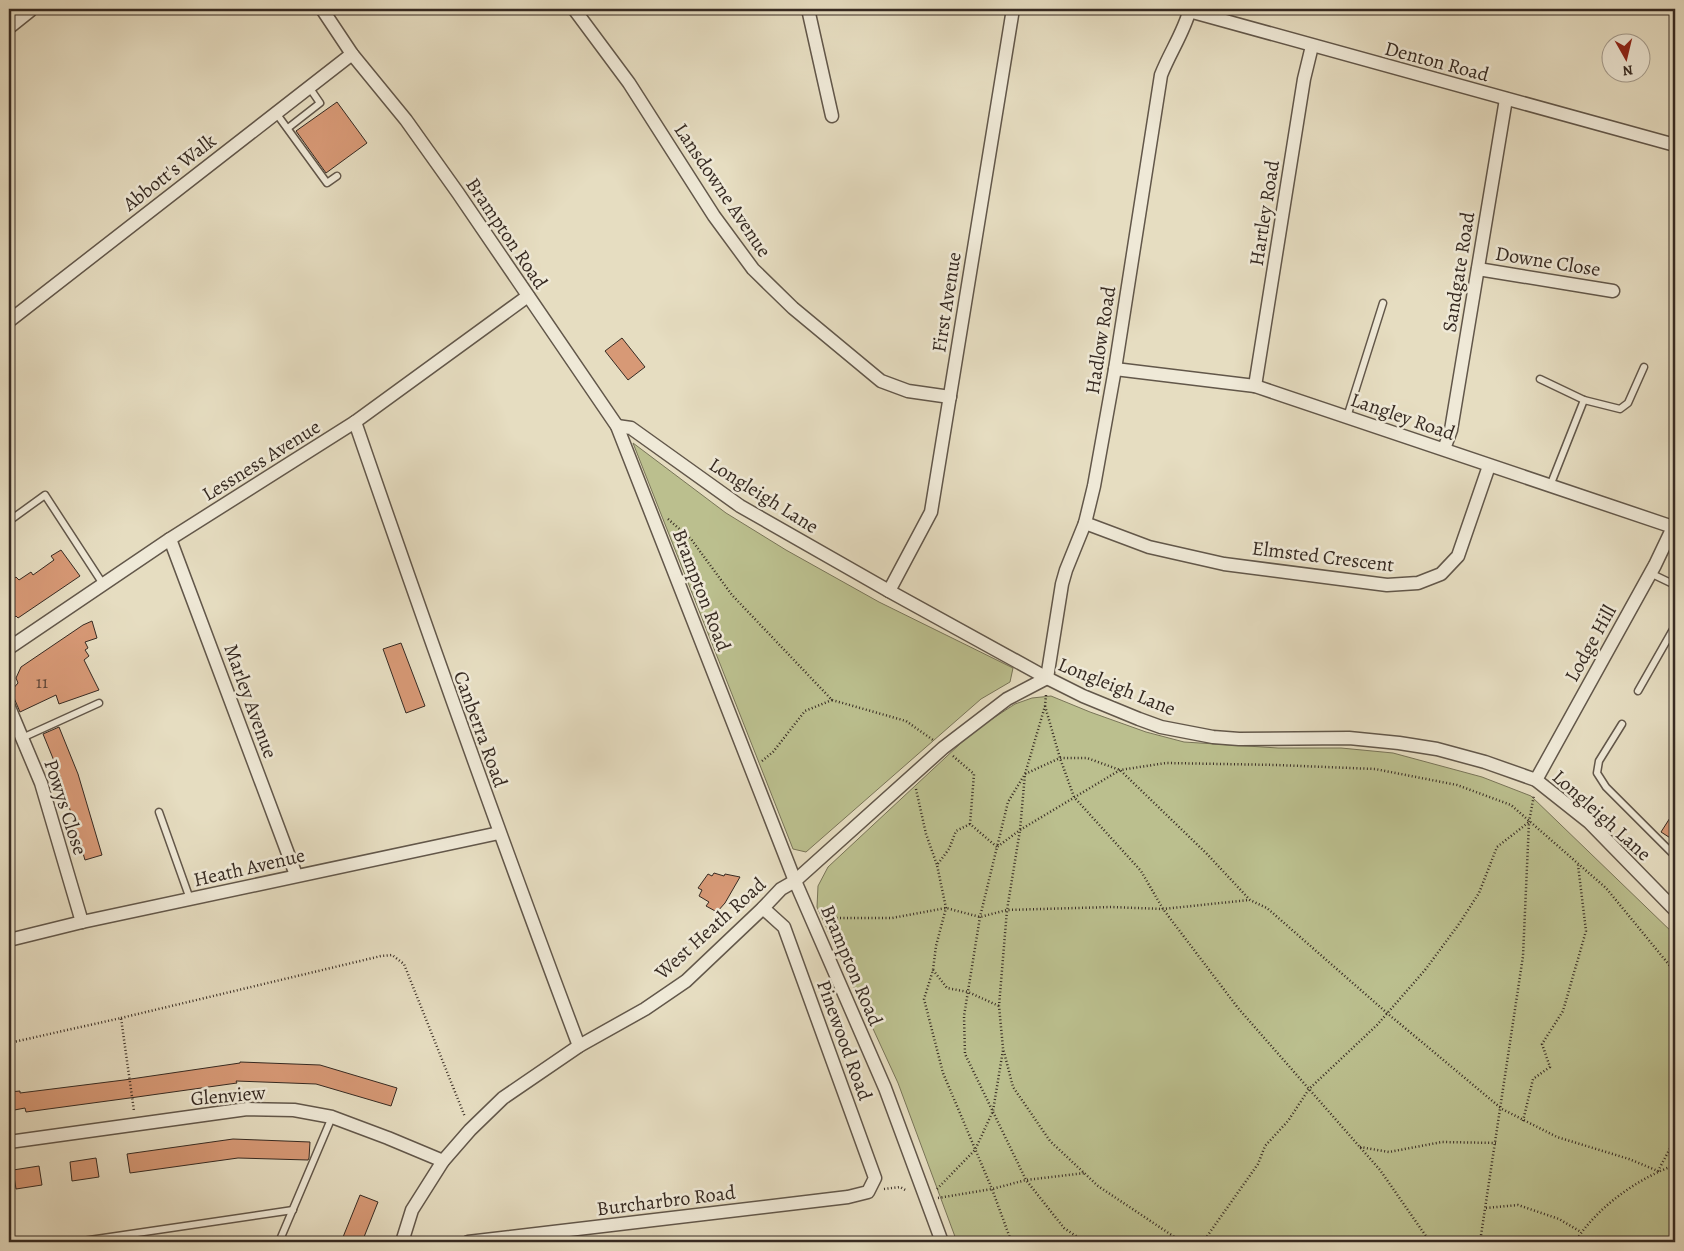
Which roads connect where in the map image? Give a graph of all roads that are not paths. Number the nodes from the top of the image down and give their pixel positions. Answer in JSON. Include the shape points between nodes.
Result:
{"nodes":[{"id":1,"x":29,"y":9,"type":"edge"},
{"id":2,"x":322,"y":9,"type":"edge"},
{"id":3,"x":574,"y":9,"type":"edge"},
{"id":4,"x":808,"y":9,"type":"edge"},
{"id":5,"x":1013,"y":9,"type":"edge"},
{"id":6,"x":1190,"y":10,"type":"edge"},
{"id":7,"x":9,"y":25,"type":"edge"},
{"id":8,"x":1312,"y":46,"type":"junction"},
{"id":9,"x":352,"y":54,"type":"junction"},
{"id":10,"x":309,"y":87,"type":"junction"},
{"id":11,"x":1506,"y":99,"type":"junction"},
{"id":12,"x":276,"y":113,"type":"junction"},
{"id":13,"x":832,"y":116,"type":"dead end"},
{"id":14,"x":288,"y":128,"type":"junction"},
{"id":15,"x":1675,"y":145,"type":"edge"},
{"id":16,"x":337,"y":176,"type":"dead end"},
{"id":17,"x":1478,"y":269,"type":"junction"},
{"id":18,"x":1613,"y":291,"type":"dead end"},
{"id":19,"x":528,"y":296,"type":"junction"},
{"id":20,"x":1383,"y":303,"type":"dead end"},
{"id":21,"x":9,"y":321,"type":"edge"},
{"id":22,"x":1644,"y":367,"type":"dead end"},
{"id":23,"x":1115,"y":369,"type":"junction"},
{"id":24,"x":1540,"y":379,"type":"dead end"},
{"id":25,"x":1255,"y":386,"type":"junction"},
{"id":26,"x":950,"y":397,"type":"junction"},
{"id":27,"x":1584,"y":400,"type":"junction"},
{"id":28,"x":1347,"y":417,"type":"junction"},
{"id":29,"x":354,"y":422,"type":"junction"},
{"id":30,"x":617,"y":426,"type":"junction"},
{"id":31,"x":1444,"y":449,"type":"junction"},
{"id":32,"x":1489,"y":466,"type":"junction"},
{"id":33,"x":1550,"y":487,"type":"junction"},
{"id":34,"x":9,"y":521,"type":"edge"},
{"id":35,"x":1085,"y":523,"type":"junction"},
{"id":36,"x":1674,"y":525,"type":"edge"},
{"id":37,"x":170,"y":539,"type":"junction"},
{"id":38,"x":1650,"y":573,"type":"junction"},
{"id":39,"x":103,"y":584,"type":"junction"},
{"id":40,"x":1675,"y":585,"type":"edge"},
{"id":41,"x":889,"y":591,"type":"junction"},
{"id":42,"x":1675,"y":626,"type":"edge"},
{"id":43,"x":9,"y":648,"type":"edge"},
{"id":44,"x":1046,"y":678,"type":"junction"},
{"id":45,"x":1638,"y":691,"type":"dead end"},
{"id":46,"x":99,"y":703,"type":"dead end"},
{"id":47,"x":9,"y":707,"type":"edge"},
{"id":48,"x":1622,"y":724,"type":"dead end"},
{"id":49,"x":22,"y":738,"type":"junction"},
{"id":50,"x":1536,"y":780,"type":"junction"},
{"id":51,"x":159,"y":812,"type":"dead end"},
{"id":52,"x":499,"y":833,"type":"junction"},
{"id":53,"x":1675,"y":856,"type":"edge"},
{"id":54,"x":296,"y":875,"type":"junction"},
{"id":55,"x":795,"y":881,"type":"junction"},
{"id":56,"x":190,"y":899,"type":"junction"},
{"id":57,"x":763,"y":908,"type":"junction"},
{"id":58,"x":1675,"y":910,"type":"edge"},
{"id":59,"x":82,"y":922,"type":"junction"},
{"id":60,"x":9,"y":940,"type":"edge"},
{"id":61,"x":579,"y":1046,"type":"junction"},
{"id":62,"x":332,"y":1117,"type":"junction"},
{"id":63,"x":9,"y":1142,"type":"edge"},
{"id":64,"x":443,"y":1161,"type":"junction"},
{"id":65,"x":868,"y":1192,"type":"joint"},
{"id":66,"x":293,"y":1210,"type":"junction"},
{"id":67,"x":76,"y":1242,"type":"edge"},
{"id":68,"x":279,"y":1242,"type":"edge"},
{"id":69,"x":402,"y":1242,"type":"edge"},
{"id":70,"x":468,"y":1242,"type":"edge"},
{"id":71,"x":942,"y":1242,"type":"edge"}],
"edges":[{"from":1,"to":7,"type":"street"},
{"from":2,"to":9,"type":"street","name":"Brampton Road"},
{"from":3,"to":26,"type":"street","name":"Lansdowne Avenue","via":[[629,83],[719,223],[753,269],[793,308],[880,381],[908,391]]},
{"from":4,"to":13,"type":"street"},
{"from":5,"to":26,"type":"street","name":"First Avenue"},
{"from":6,"to":8,"type":"street","name":"Denton Road"},
{"from":6,"to":23,"type":"street","name":"Hadlow Road","via":[[1166,61],[1158,90]]},
{"from":8,"to":11,"type":"street","name":"Denton Road"},
{"from":8,"to":25,"type":"street","name":"Hartley Road","via":[[1304,78]]},
{"from":9,"to":10,"type":"street","name":"Abbott's Walk"},
{"from":9,"to":19,"type":"street","name":"Brampton Road","via":[[406,120]]},
{"from":10,"to":12,"type":"street","name":"Abbott's Walk"},
{"from":10,"to":14,"type":"lane","via":[[320,103]]},
{"from":11,"to":15,"type":"street","name":"Denton Road"},
{"from":11,"to":17,"type":"street","name":"Sandgate Road"},
{"from":12,"to":14,"type":"lane"},
{"from":12,"to":21,"type":"street","name":"Abbott's Walk"},
{"from":14,"to":16,"type":"lane","via":[[327,183]]},
{"from":17,"to":18,"type":"street","name":"Downe Close"},
{"from":17,"to":31,"type":"street","name":"Sandgate Road","via":[[1451,430]]},
{"from":19,"to":29,"type":"street","name":"Lessness Avenue"},
{"from":19,"to":30,"type":"street","name":"Brampton Road"},
{"from":20,"to":28,"type":"lane"},
{"from":22,"to":27,"type":"lane","via":[[1628,403],[1620,409]]},
{"from":23,"to":25,"type":"street","name":"Langley Road"},
{"from":23,"to":35,"type":"street","name":"Hadlow Road"},
{"from":24,"to":27,"type":"lane"},
{"from":25,"to":28,"type":"street","name":"Langley Road"},
{"from":26,"to":41,"type":"street","name":"First Avenue","via":[[931,512]]},
{"from":27,"to":33,"type":"lane"},
{"from":28,"to":31,"type":"street","name":"Langley Road"},
{"from":29,"to":37,"type":"street","name":"Lessness Avenue"},
{"from":29,"to":52,"type":"street","name":"Canberra Road"},
{"from":30,"to":41,"type":"street","name":"Longleigh Lane","via":[[631,428],[740,506]]},
{"from":30,"to":55,"type":"street","name":"Brampton Road"},
{"from":31,"to":32,"type":"street","name":"Langley Road"},
{"from":32,"to":33,"type":"street","name":"Langley Road"},
{"from":32,"to":35,"type":"street","name":"Elmsted Crescent","via":[[1458,556],[1441,574],[1418,583],[1387,585],[1224,564],[1149,547]]},
{"from":33,"to":36,"type":"street","name":"Langley Road"},
{"from":34,"to":39,"type":"lane","via":[[45,495]]},
{"from":35,"to":44,"type":"street","name":"Hadlow Road","via":[[1062,584]]},
{"from":36,"to":38,"type":"street","name":"Lodge Hill"},
{"from":37,"to":39,"type":"street","name":"Lessness Avenue"},
{"from":37,"to":54,"type":"street","name":"Marley Avenue"},
{"from":38,"to":40,"type":"lane"},
{"from":38,"to":50,"type":"street","name":"Lodge Hill"},
{"from":39,"to":43,"type":"street","name":"Lessness Avenue"},
{"from":41,"to":44,"type":"street","name":"Longleigh Lane"},
{"from":42,"to":45,"type":"lane"},
{"from":44,"to":50,"type":"street","name":"Longleigh Lane","via":[[1139,719],[1188,733],[1239,739],[1348,738],[1399,743],[1437,749]]},
{"from":44,"to":55,"type":"street","name":"West Heath Road","via":[[1007,698],[943,748]]},
{"from":46,"to":49,"type":"lane"},
{"from":47,"to":49,"type":"street","name":"Powys Close"},
{"from":48,"to":53,"type":"lane","via":[[1600,761],[1597,773],[1606,787]]},
{"from":49,"to":59,"type":"street","name":"Powys Close","via":[[41,783]]},
{"from":50,"to":58,"type":"street","name":"Longleigh Lane","via":[[1589,822]]},
{"from":51,"to":56,"type":"lane"},
{"from":52,"to":54,"type":"street","name":"Heath Avenue"},
{"from":52,"to":61,"type":"street","name":"Canberra Road"},
{"from":54,"to":56,"type":"street","name":"Heath Avenue"},
{"from":55,"to":57,"type":"street","name":"West Heath Road","via":[[781,889]]},
{"from":55,"to":71,"type":"street","name":"Brampton Road","via":[[885,1088]]},
{"from":56,"to":59,"type":"street","name":"Heath Avenue"},
{"from":57,"to":61,"type":"street","name":"West Heath Road","via":[[686,981],[645,1009]]},
{"from":57,"to":65,"type":"street","name":"Pinewood Road","via":[[784,927],[875,1178]]},
{"from":59,"to":60,"type":"street","name":"Heath Avenue"},
{"from":61,"to":64,"type":"street","name":"West Heath Road","via":[[503,1098]]},
{"from":62,"to":63,"type":"street","name":"Glenview","via":[[294,1110],[247,1109]]},
{"from":62,"to":64,"type":"street","name":"Glenview"},
{"from":62,"to":66,"type":"lane"},
{"from":64,"to":69,"type":"street","name":"West Heath Road","via":[[412,1210]]},
{"from":65,"to":70,"type":"street","name":"Burcharbro Road"},
{"from":66,"to":67,"type":"lane"},
{"from":66,"to":68,"type":"lane"}]}
